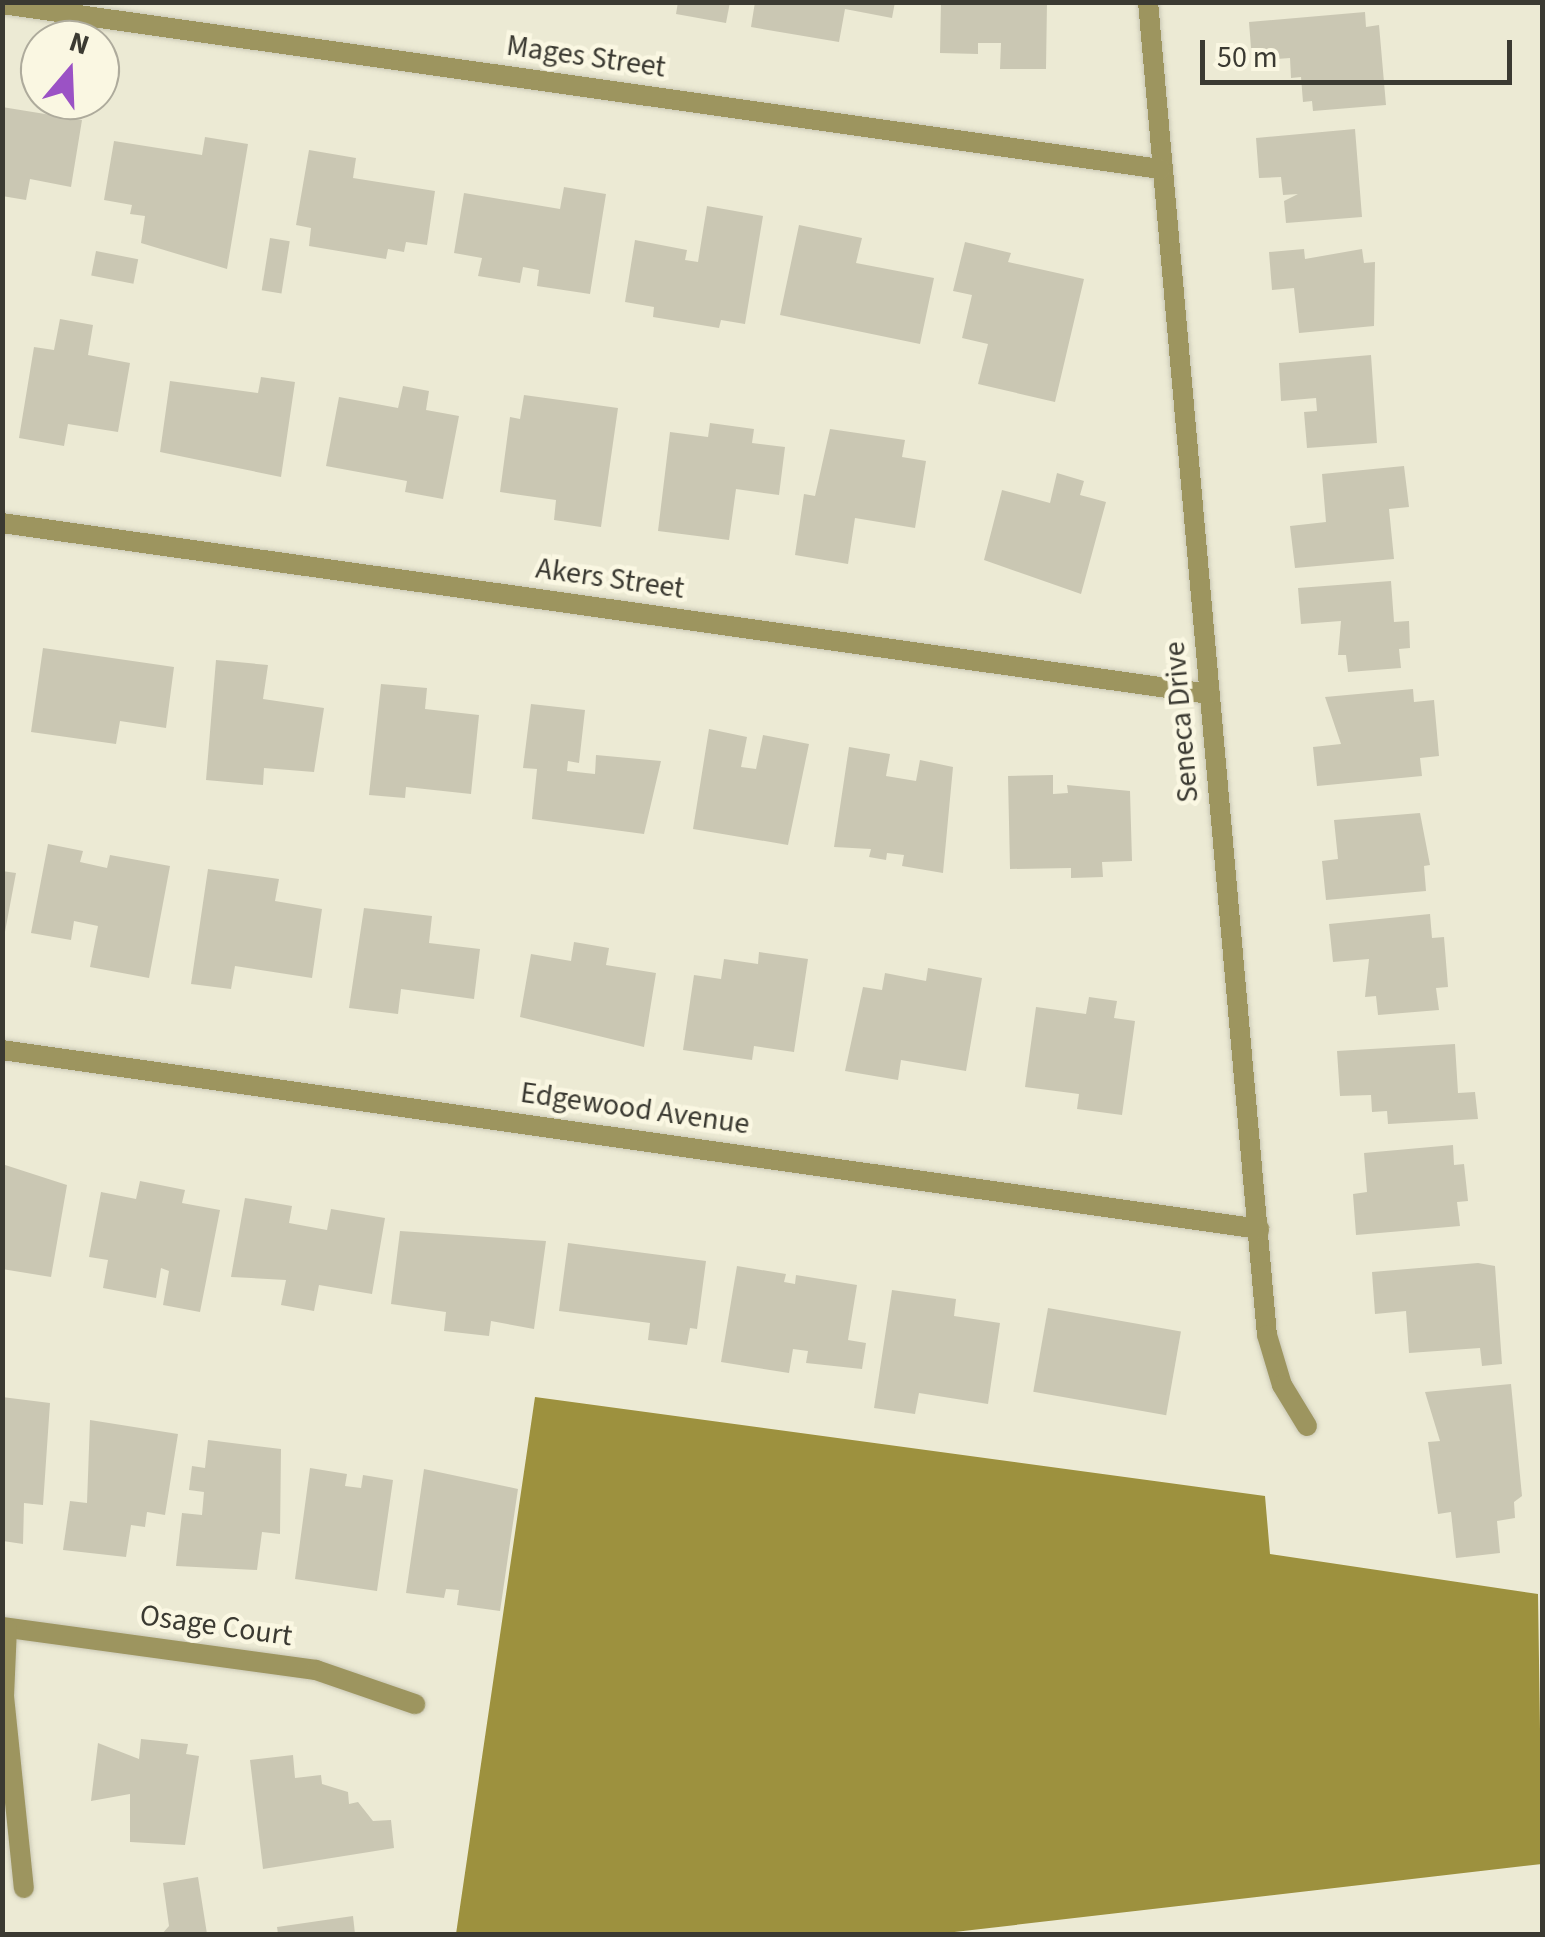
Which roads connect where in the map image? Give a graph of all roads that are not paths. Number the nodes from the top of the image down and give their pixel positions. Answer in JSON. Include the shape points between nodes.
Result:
{"nodes":[{"id":1,"x":1148,"y":2,"type":"edge"},
{"id":2,"x":2,"y":4,"type":"edge"},
{"id":3,"x":1160,"y":169,"type":"junction"},
{"id":4,"x":2,"y":523,"type":"edge"},
{"id":5,"x":1210,"y":694,"type":"junction"},
{"id":6,"x":2,"y":1050,"type":"edge"},
{"id":7,"x":1260,"y":1228,"type":"junction"},
{"id":8,"x":1308,"y":1426,"type":"dead end"},
{"id":9,"x":5,"y":1627,"type":"edge"},
{"id":10,"x":415,"y":1704,"type":"dead end"},
{"id":11,"x":24,"y":1888,"type":"dead end"}],
"edges":[{"from":1,"to":3,"type":"street","name":"Seneca Drive"},
{"from":2,"to":3,"type":"street","name":"Mages Street"},
{"from":3,"to":5,"type":"street","name":"Seneca Drive"},
{"from":4,"to":5,"type":"street","name":"Akers Street"},
{"from":5,"to":7,"type":"street","name":"Seneca Drive"},
{"from":6,"to":7,"type":"street","name":"Edgewood Avenue"},
{"from":7,"to":8,"type":"street","name":"Seneca Drive","via":[[1272,1362]]},
{"from":9,"to":10,"type":"street","name":"Osage Court","via":[[316,1670]]},
{"from":9,"to":11,"type":"street","via":[[4,1696]]}]}
